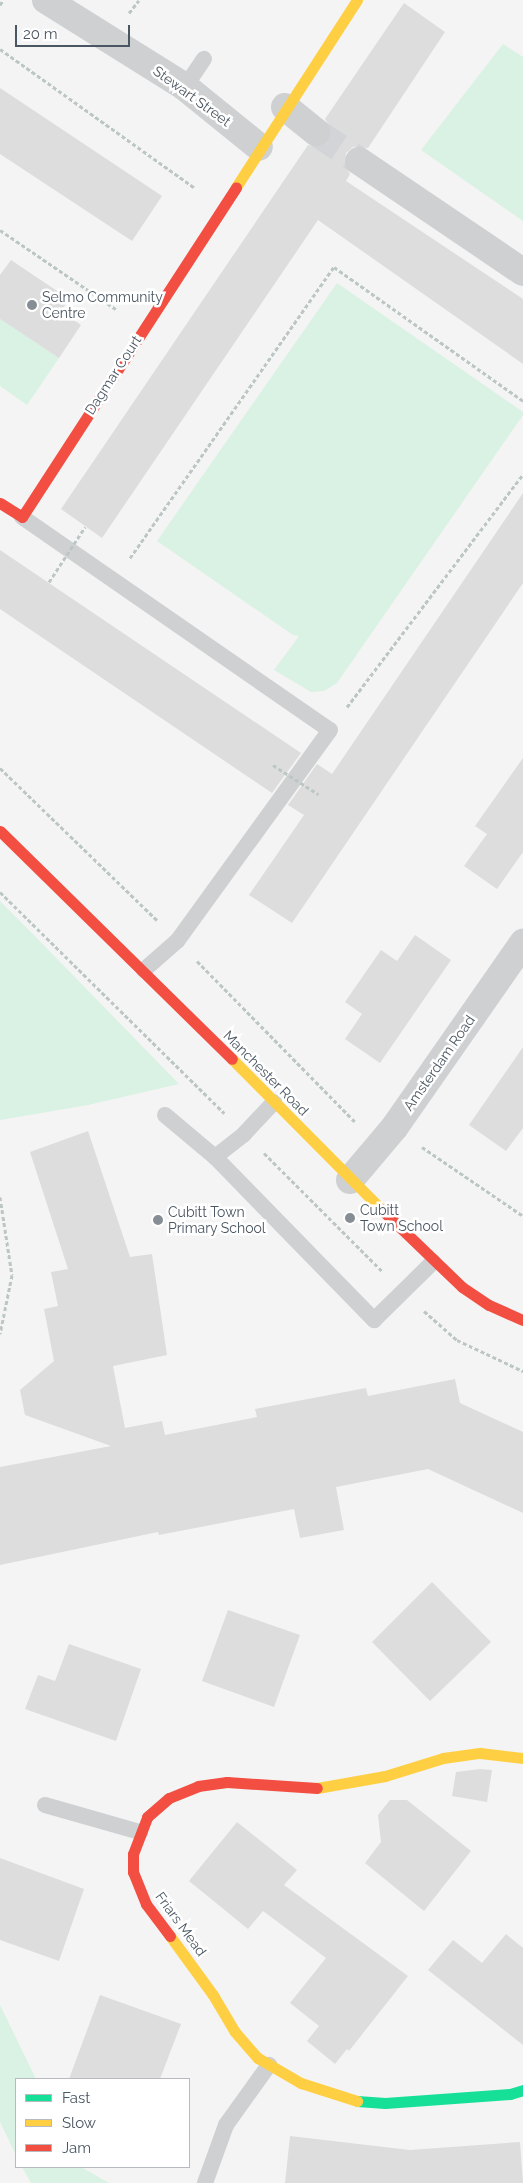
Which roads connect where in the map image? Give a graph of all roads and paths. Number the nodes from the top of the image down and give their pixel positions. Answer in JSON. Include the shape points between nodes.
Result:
{"nodes":[{"id":1,"x":3,"y":0,"type":"edge"},
{"id":2,"x":46,"y":0,"type":"edge"},
{"id":3,"x":356,"y":0,"type":"edge"},
{"id":4,"x":0,"y":5,"type":"edge"},
{"id":5,"x":0,"y":49,"type":"edge"},
{"id":6,"x":204,"y":59,"type":"dead end"},
{"id":7,"x":184,"y":86,"type":"junction"},
{"id":8,"x":285,"y":107,"type":"junction"},
{"id":9,"x":316,"y":132,"type":"tunnel mouth"},
{"id":10,"x":260,"y":147,"type":"junction"},
{"id":11,"x":359,"y":161,"type":"tunnel mouth"},
{"id":12,"x":222,"y":207,"type":"junction"},
{"id":13,"x":0,"y":230,"type":"edge"},
{"id":14,"x":523,"y":272,"type":"edge"},
{"id":15,"x":144,"y":328,"type":"junction"},
{"id":16,"x":523,"y":401,"type":"edge"},
{"id":17,"x":523,"y":474,"type":"edge"},
{"id":18,"x":0,"y":503,"type":"edge"},
{"id":19,"x":22,"y":517,"type":"junction"},
{"id":20,"x":85,"y":527,"type":"dead end"},
{"id":21,"x":114,"y":581,"type":"junction"},
{"id":22,"x":49,"y":582,"type":"dead end"},
{"id":23,"x":330,"y":730,"type":"junction"},
{"id":24,"x":273,"y":765,"type":"dead end"},
{"id":25,"x":318,"y":794,"type":"dead end"},
{"id":26,"x":0,"y":831,"type":"edge"},
{"id":27,"x":523,"y":943,"type":"edge"},
{"id":28,"x":144,"y":970,"type":"junction"},
{"id":29,"x":274,"y":1102,"type":"junction"},
{"id":30,"x":165,"y":1115,"type":"dead end"},
{"id":31,"x":394,"y":1128,"type":"junction"},
{"id":32,"x":214,"y":1157,"type":"junction"},
{"id":33,"x":350,"y":1180,"type":"junction"},
{"id":34,"x":0,"y":1197,"type":"edge"},
{"id":35,"x":523,"y":1216,"type":"edge"},
{"id":36,"x":433,"y":1262,"type":"junction"},
{"id":37,"x":523,"y":1320,"type":"edge"},
{"id":38,"x":0,"y":1334,"type":"edge"},
{"id":39,"x":523,"y":1758,"type":"edge"},
{"id":40,"x":45,"y":1804,"type":"dead end"},
{"id":41,"x":140,"y":1832,"type":"junction"},
{"id":42,"x":270,"y":2065,"type":"junction"},
{"id":43,"x":523,"y":2090,"type":"edge"},
{"id":44,"x":204,"y":2183,"type":"edge"}],
"edges":[{"from":1,"to":4,"type":"path"},
{"from":2,"to":7,"type":"street","name":"Stewart Street"},
{"from":3,"to":8,"type":"street","name":"Dagmar Court"},
{"from":5,"to":12,"type":"path"},
{"from":6,"to":7,"type":"lane"},
{"from":7,"to":10,"type":"street","name":"Stewart Street"},
{"from":8,"to":9,"type":"street"},
{"from":8,"to":10,"type":"street","name":"Dagmar Court"},
{"from":10,"to":12,"type":"street","name":"Dagmar Court"},
{"from":11,"to":14,"type":"street"},
{"from":12,"to":15,"type":"street","name":"Dagmar Court"},
{"from":13,"to":15,"type":"path"},
{"from":15,"to":19,"type":"street","name":"Dagmar Court"},
{"from":16,"to":21,"type":"path","via":[[334,267]]},
{"from":17,"to":23,"type":"path"},
{"from":18,"to":19,"type":"street"},
{"from":19,"to":21,"type":"lane"},
{"from":20,"to":22,"type":"path","bridge":true},
{"from":21,"to":23,"type":"lane"},
{"from":23,"to":28,"type":"lane","via":[[178,941]]},
{"from":24,"to":25,"type":"path","bridge":true},
{"from":26,"to":28,"type":"street","name":"Manchester Road"},
{"from":27,"to":31,"type":"street","name":"Amsterdam Road"},
{"from":28,"to":29,"type":"street","name":"Manchester Road"},
{"from":29,"to":32,"type":"lane","via":[[244,1134]]},
{"from":29,"to":33,"type":"street","name":"Manchester Road"},
{"from":30,"to":32,"type":"lane"},
{"from":31,"to":33,"type":"street","name":"Amsterdam Road"},
{"from":31,"to":35,"type":"path"},
{"from":32,"to":36,"type":"lane","via":[[374,1320]]},
{"from":33,"to":36,"type":"street","name":"Manchester Road"},
{"from":34,"to":38,"type":"path","via":[[12,1275]]},
{"from":36,"to":37,"type":"street","name":"Manchester Road","via":[[482,1300]]},
{"from":39,"to":41,"type":"street","name":"Friars Mead","via":[[480,1753],[443,1758],[385,1776],[326,1789],[228,1782],[198,1786],[157,1807]]},
{"from":40,"to":41,"type":"lane"},
{"from":41,"to":42,"type":"street","name":"Friars Mead","via":[[133,1854],[133,1872],[146,1904],[213,1995],[235,2032],[258,2058]]},
{"from":42,"to":43,"type":"street","name":"Friars Mead","via":[[301,2083],[360,2102],[437,2100]]},
{"from":42,"to":44,"type":"lane","via":[[226,2125]]}]}
